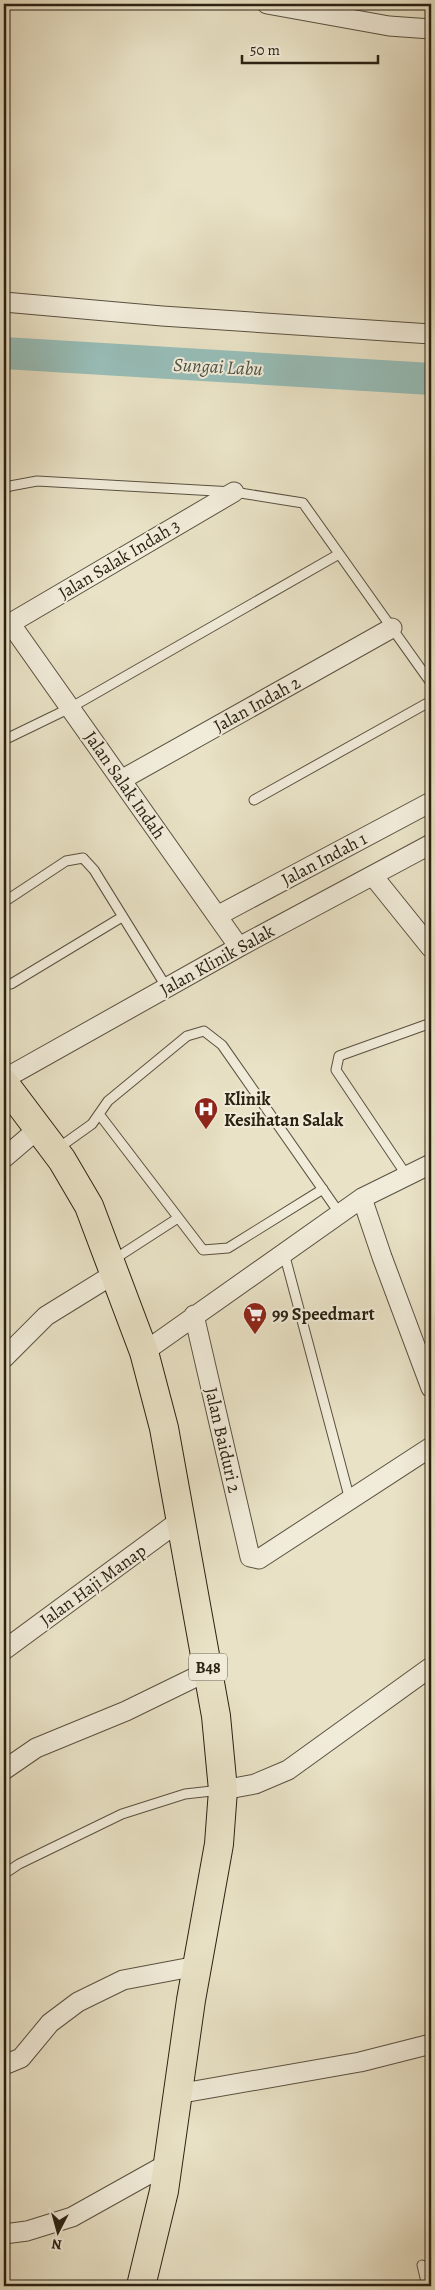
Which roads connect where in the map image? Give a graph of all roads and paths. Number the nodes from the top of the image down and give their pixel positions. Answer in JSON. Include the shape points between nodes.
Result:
{"nodes":[{"id":1,"x":267,"y":4,"type":"edge"},
{"id":2,"x":431,"y":29,"type":"edge"},
{"id":3,"x":4,"y":302,"type":"edge"},
{"id":4,"x":431,"y":334,"type":"edge"},
{"id":5,"x":4,"y":490,"type":"edge"},
{"id":6,"x":234,"y":492,"type":"junction"},
{"id":7,"x":339,"y":554,"type":"junction"},
{"id":8,"x":7,"y":625,"type":"edge"},
{"id":9,"x":392,"y":628,"type":"junction"},
{"id":10,"x":431,"y":683,"type":"edge"},
{"id":11,"x":431,"y":701,"type":"edge"},
{"id":12,"x":70,"y":708,"type":"junction"},
{"id":13,"x":4,"y":740,"type":"edge"},
{"id":14,"x":121,"y":780,"type":"junction"},
{"id":15,"x":254,"y":800,"type":"dead end"},
{"id":16,"x":431,"y":802,"type":"edge"},
{"id":17,"x":431,"y":844,"type":"edge"},
{"id":18,"x":372,"y":876,"type":"junction"},
{"id":19,"x":4,"y":902,"type":"edge"},
{"id":20,"x":217,"y":916,"type":"junction"},
{"id":21,"x":122,"y":917,"type":"junction"},
{"id":22,"x":239,"y":947,"type":"junction"},
{"id":23,"x":431,"y":948,"type":"edge"},
{"id":24,"x":11,"y":984,"type":"dead end"},
{"id":25,"x":166,"y":988,"type":"junction"},
{"id":26,"x":431,"y":1023,"type":"edge"},
{"id":27,"x":4,"y":1079,"type":"edge"},
{"id":28,"x":4,"y":1083,"type":"edge"},
{"id":29,"x":99,"y":1114,"type":"junction"},
{"id":30,"x":39,"y":1128,"type":"junction"},
{"id":31,"x":55,"y":1151,"type":"junction"},
{"id":32,"x":4,"y":1158,"type":"edge"},
{"id":33,"x":430,"y":1170,"type":"edge"},
{"id":34,"x":407,"y":1176,"type":"junction"},
{"id":35,"x":322,"y":1189,"type":"junction"},
{"id":36,"x":362,"y":1198,"type":"junction"},
{"id":37,"x":340,"y":1214,"type":"junction"},
{"id":38,"x":178,"y":1218,"type":"junction"},
{"id":39,"x":284,"y":1253,"type":"junction"},
{"id":40,"x":112,"y":1268,"type":"junction"},
{"id":41,"x":194,"y":1315,"type":"junction"},
{"id":42,"x":144,"y":1352,"type":"junction"},
{"id":43,"x":4,"y":1358,"type":"edge"},
{"id":44,"x":431,"y":1388,"type":"edge"},
{"id":45,"x":431,"y":1447,"type":"edge"},
{"id":46,"x":350,"y":1500,"type":"junction"},
{"id":47,"x":182,"y":1519,"type":"junction"},
{"id":48,"x":4,"y":1650,"type":"edge"},
{"id":49,"x":431,"y":1666,"type":"edge"},
{"id":50,"x":208,"y":1671,"type":"junction"},
{"id":51,"x":4,"y":1770,"type":"edge"},
{"id":52,"x":223,"y":1790,"type":"junction"},
{"id":53,"x":4,"y":1874,"type":"edge"},
{"id":54,"x":197,"y":1966,"type":"junction"},
{"id":55,"x":431,"y":2044,"type":"edge"},
{"id":56,"x":4,"y":2065,"type":"edge"},
{"id":57,"x":177,"y":2094,"type":"junction"},
{"id":58,"x":167,"y":2164,"type":"junction"},
{"id":59,"x":4,"y":2234,"type":"edge"},
{"id":60,"x":422,"y":2265,"type":"dead end"},
{"id":61,"x":141,"y":2286,"type":"edge"},
{"id":62,"x":427,"y":2286,"type":"edge"}],
"edges":[{"from":1,"to":2,"type":"street","via":[[389,26]]},
{"from":3,"to":4,"type":"street"},
{"from":5,"to":6,"type":"lane","via":[[37,481]]},
{"from":6,"to":7,"type":"lane","via":[[302,503]]},
{"from":6,"to":8,"type":"street","name":"Jalan Salak Indah 3"},
{"from":7,"to":9,"type":"lane"},
{"from":7,"to":12,"type":"lane"},
{"from":8,"to":12,"type":"street","name":"Jalan Salak Indah"},
{"from":9,"to":10,"type":"lane"},
{"from":9,"to":14,"type":"street","name":"Jalan Indah 2"},
{"from":11,"to":15,"type":"lane"},
{"from":12,"to":13,"type":"lane"},
{"from":12,"to":14,"type":"street","name":"Jalan Salak Indah"},
{"from":14,"to":20,"type":"street","name":"Jalan Salak Indah"},
{"from":16,"to":20,"type":"street","name":"Jalan Indah 1"},
{"from":17,"to":18,"type":"street","name":"Jalan Klinik Salak"},
{"from":18,"to":22,"type":"street","name":"Jalan Klinik Salak"},
{"from":18,"to":23,"type":"street"},
{"from":19,"to":21,"type":"lane","via":[[66,861],[83,858],[94,870]]},
{"from":20,"to":22,"type":"street","name":"Jalan Salak Indah"},
{"from":21,"to":24,"type":"lane"},
{"from":21,"to":25,"type":"lane"},
{"from":22,"to":25,"type":"street","name":"Jalan Klinik Salak"},
{"from":25,"to":27,"type":"street","name":"Jalan Klinik Salak"},
{"from":26,"to":34,"type":"lane","via":[[339,1056],[336,1070]]},
{"from":28,"to":30,"type":"main road","number":"B48"},
{"from":29,"to":31,"type":"lane","via":[[92,1124]]},
{"from":29,"to":35,"type":"lane","via":[[108,1100],[186,1036],[204,1031],[222,1045]]},
{"from":29,"to":38,"type":"lane"},
{"from":30,"to":31,"type":"main road","number":"B48"},
{"from":30,"to":32,"type":"street"},
{"from":31,"to":40,"type":"main road","number":"B48","via":[[89,1206]]},
{"from":33,"to":34,"type":"street"},
{"from":34,"to":36,"type":"street"},
{"from":35,"to":37,"type":"lane"},
{"from":35,"to":38,"type":"lane","via":[[228,1248],[203,1250]]},
{"from":36,"to":37,"type":"street"},
{"from":36,"to":44,"type":"street"},
{"from":37,"to":39,"type":"street"},
{"from":38,"to":40,"type":"lane"},
{"from":39,"to":41,"type":"street"},
{"from":39,"to":46,"type":"lane"},
{"from":40,"to":42,"type":"main road","number":"B48"},
{"from":40,"to":43,"type":"street","via":[[46,1316]]},
{"from":41,"to":42,"type":"street"},
{"from":41,"to":46,"type":"street","name":"Jalan Baiduri 2","via":[[250,1557],[259,1559]]},
{"from":42,"to":47,"type":"main road","number":"B48","via":[[164,1428]]},
{"from":45,"to":46,"type":"street"},
{"from":47,"to":48,"type":"street","name":"Jalan Haji Manap"},
{"from":47,"to":50,"type":"main road","number":"B48"},
{"from":49,"to":52,"type":"street","via":[[288,1770],[254,1784]]},
{"from":50,"to":51,"type":"street","via":[[126,1711],[36,1748]]},
{"from":50,"to":52,"type":"main road","number":"B48"},
{"from":52,"to":53,"type":"lane","via":[[186,1794],[122,1814]]},
{"from":52,"to":54,"type":"main road","number":"B48","via":[[219,1844]]},
{"from":54,"to":56,"type":"street","via":[[123,1980],[78,2002],[50,2023],[21,2058]]},
{"from":54,"to":57,"type":"main road","number":"B48"},
{"from":55,"to":57,"type":"street","via":[[360,2062]]},
{"from":57,"to":58,"type":"main road","number":"B48"},
{"from":58,"to":59,"type":"street","via":[[72,2217],[27,2231]]},
{"from":58,"to":61,"type":"main road","number":"B48","via":[[164,2191]]},
{"from":60,"to":62,"type":"lane"}]}
